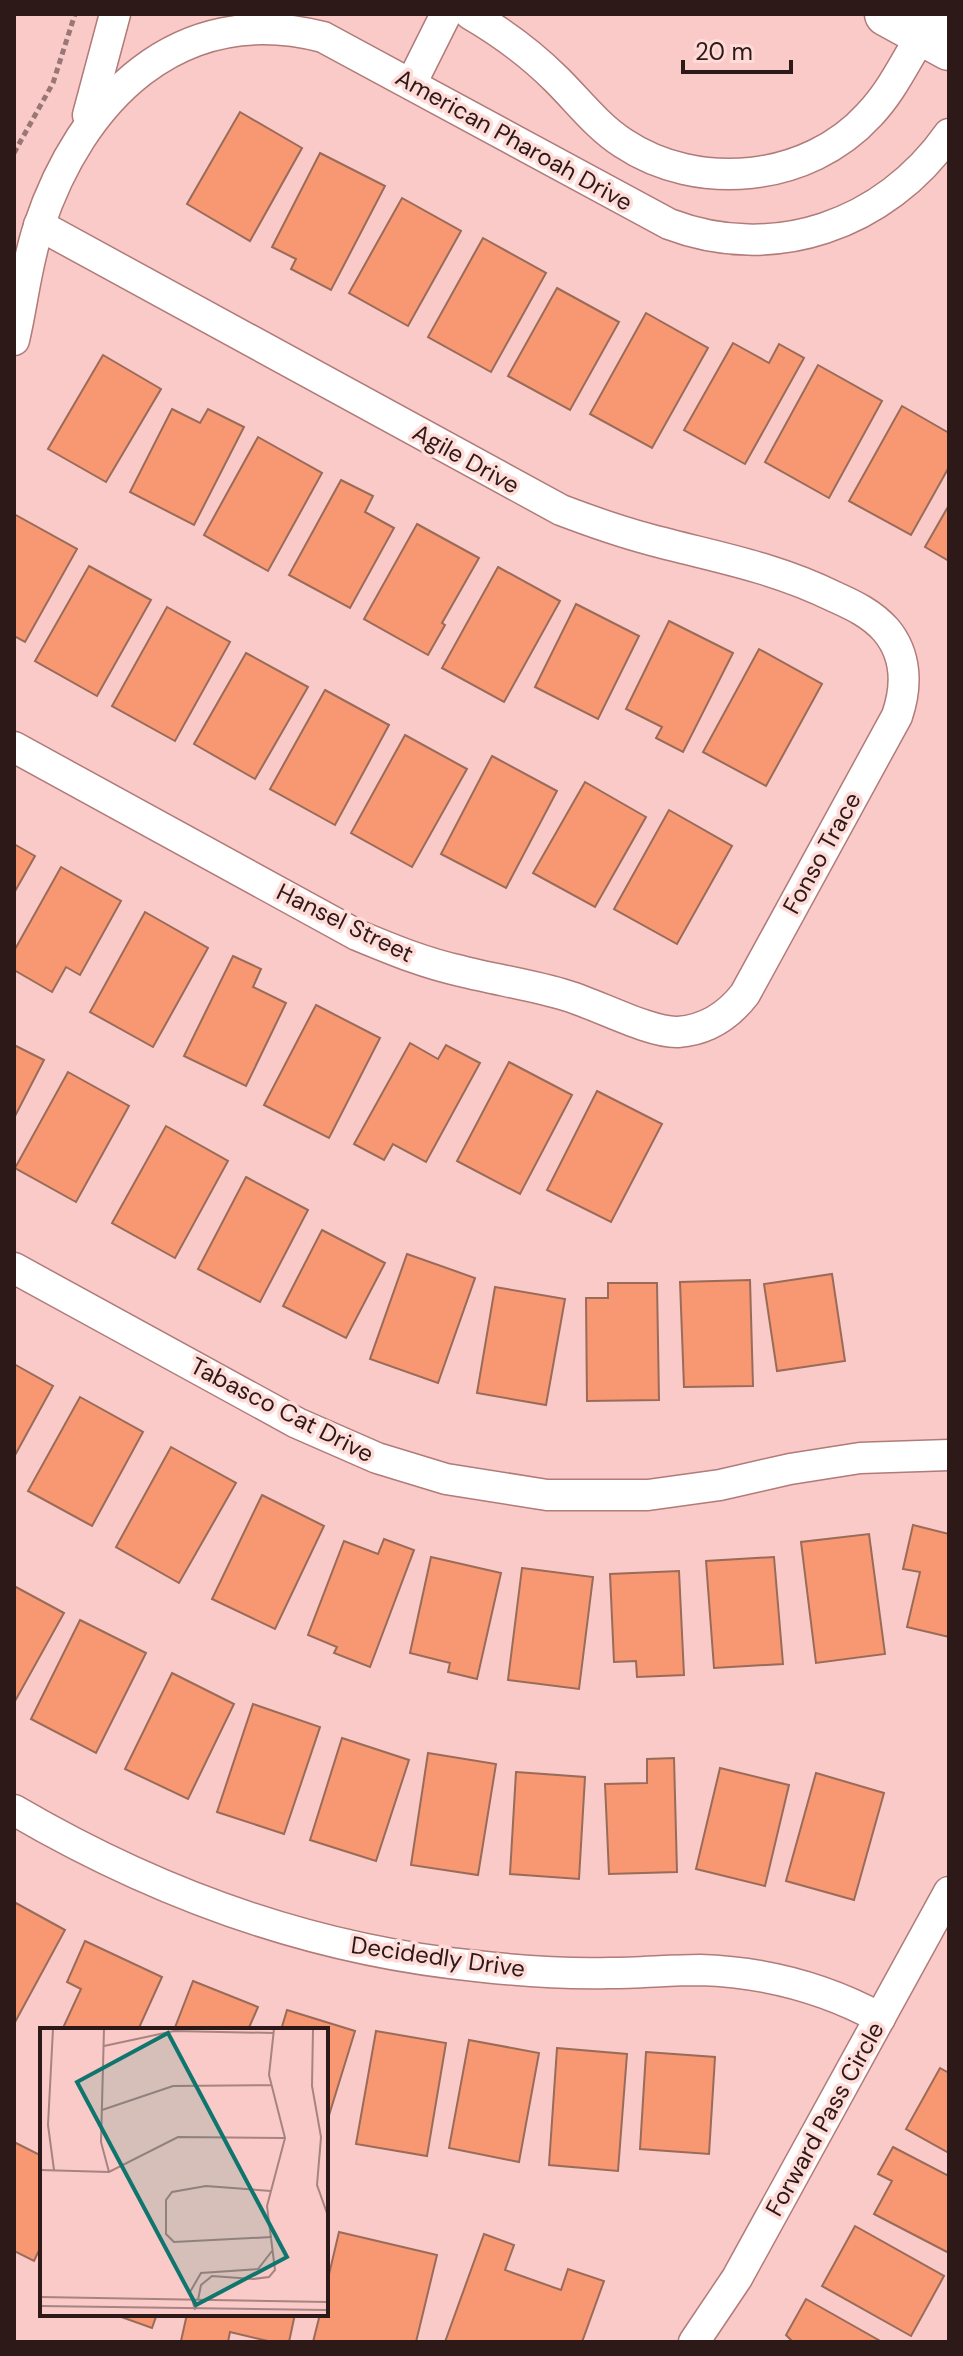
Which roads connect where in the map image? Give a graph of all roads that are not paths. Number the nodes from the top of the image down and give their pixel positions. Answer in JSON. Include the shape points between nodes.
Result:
{"nodes":[{"id":1,"x":115,"y":14,"type":"edge"},
{"id":2,"x":446,"y":14,"type":"edge"},
{"id":3,"x":470,"y":14,"type":"edge"},
{"id":4,"x":924,"y":27,"type":"edge"},
{"id":5,"x":411,"y":84,"type":"junction"},
{"id":6,"x":85,"y":129,"type":"junction"},
{"id":7,"x":949,"y":134,"type":"edge"},
{"id":8,"x":39,"y":225,"type":"junction"},
{"id":9,"x":14,"y":340,"type":"edge"},
{"id":10,"x":900,"y":656,"type":"joint"},
{"id":11,"x":14,"y":747,"type":"edge"},
{"id":12,"x":700,"y":1028,"type":"joint"},
{"id":13,"x":14,"y":1268,"type":"edge"},
{"id":14,"x":949,"y":1455,"type":"edge"},
{"id":15,"x":14,"y":1810,"type":"edge"},
{"id":16,"x":949,"y":1892,"type":"edge"},
{"id":17,"x":880,"y":2018,"type":"junction"},
{"id":18,"x":694,"y":2342,"type":"edge"}],
"edges":[{"from":1,"to":6,"type":"street","name":"American Pharoah Drive"},
{"from":2,"to":5,"type":"street"},
{"from":3,"to":4,"type":"street","name":"American Pharoah Drive","via":[[525,52],[623,143],[659,162],[722,174],[785,166],[840,140],[884,99]]},
{"from":5,"to":6,"type":"street","name":"American Pharoah Drive","via":[[323,37],[280,26],[242,25],[204,31],[156,54],[126,78]]},
{"from":5,"to":7,"type":"street","name":"American Pharoah Drive","via":[[669,224],[736,241],[802,235],[860,213],[898,189]]},
{"from":6,"to":8,"type":"street","name":"American Pharoah Drive"},
{"from":8,"to":9,"type":"street","name":"American Pharoah Drive"},
{"from":8,"to":10,"type":"street","name":"Agile Drive","via":[[561,510],[617,531],[744,562],[848,603],[885,629]]},
{"from":10,"to":12,"type":"street","name":"Fonso Trace","via":[[904,687],[897,716],[745,994],[728,1013]]},
{"from":11,"to":12,"type":"street","name":"Hansel Street","via":[[391,949],[461,972],[565,995],[656,1029]]},
{"from":13,"to":14,"type":"street","name":"Tabasco Cat Drive","via":[[297,1423],[363,1453],[446,1479],[547,1495],[648,1495],[846,1460]]},
{"from":15,"to":17,"type":"street","name":"Decidedly Drive","via":[[183,1894],[333,1941],[475,1966],[743,1974],[808,1988]]},
{"from":16,"to":17,"type":"street","name":"Forward Pass Circle"},
{"from":17,"to":18,"type":"street","name":"Forward Pass Circle","via":[[737,2278]]}]}
